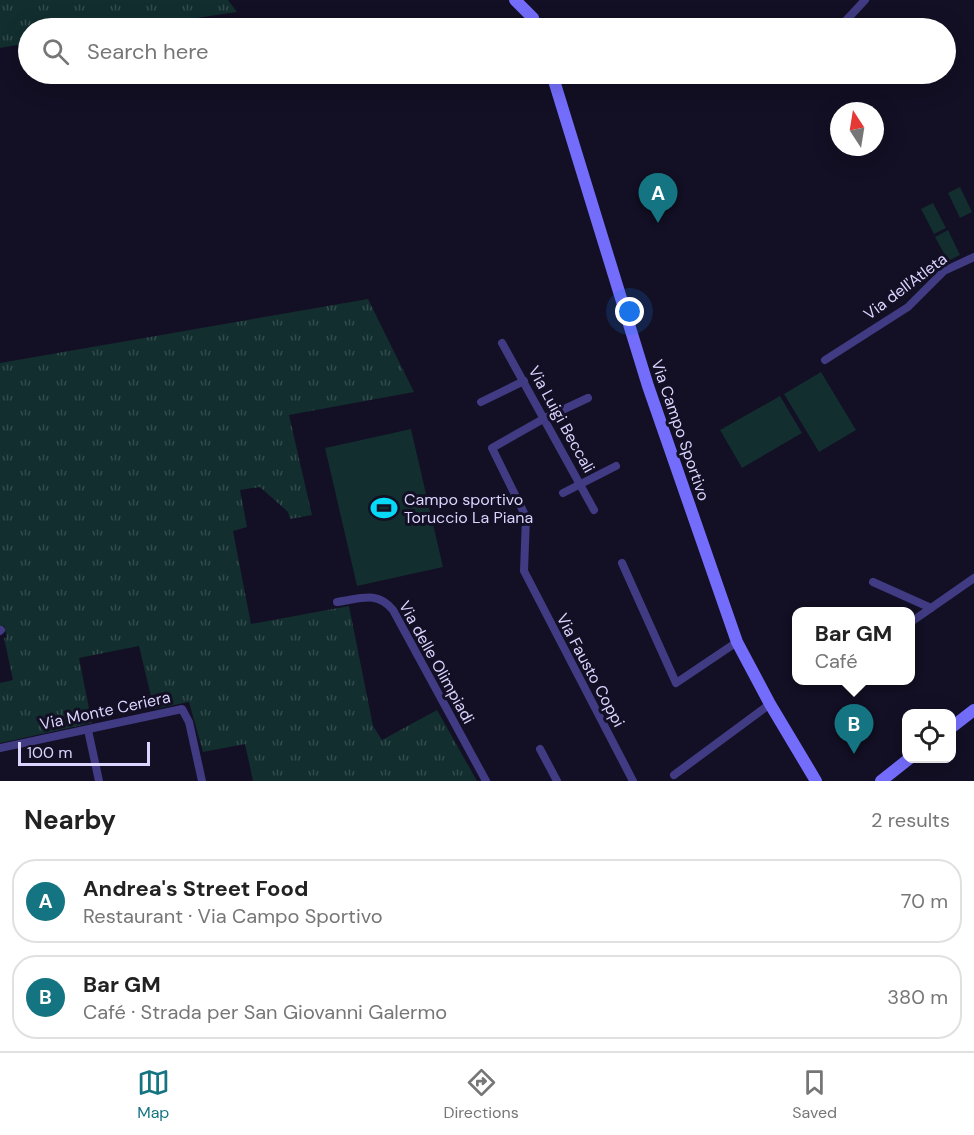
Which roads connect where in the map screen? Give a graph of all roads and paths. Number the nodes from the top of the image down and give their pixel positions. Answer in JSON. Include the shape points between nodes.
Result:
{"nodes":[{"id":1,"x":515,"y":0,"type":"edge"},
{"id":2,"x":865,"y":0,"type":"edge"},
{"id":3,"x":531,"y":18,"type":"edge"},
{"id":4,"x":848,"y":18,"type":"edge"},
{"id":5,"x":555,"y":84,"type":"edge"},
{"id":6,"x":974,"y":257,"type":"edge"},
{"id":7,"x":502,"y":343,"type":"dead end"},
{"id":8,"x":825,"y":360,"type":"dead end"},
{"id":9,"x":524,"y":381,"type":"junction"},
{"id":10,"x":588,"y":398,"type":"dead end"},
{"id":11,"x":481,"y":402,"type":"dead end"},
{"id":12,"x":545,"y":418,"type":"junction"},
{"id":13,"x":616,"y":466,"type":"dead end"},
{"id":14,"x":581,"y":484,"type":"junction"},
{"id":15,"x":563,"y":493,"type":"dead end"},
{"id":16,"x":594,"y":510,"type":"dead end"},
{"id":17,"x":622,"y":563,"type":"dead end"},
{"id":18,"x":974,"y":578,"type":"edge"},
{"id":19,"x":873,"y":582,"type":"dead end"},
{"id":20,"x":337,"y":602,"type":"dead end"},
{"id":21,"x":931,"y":608,"type":"junction"},
{"id":22,"x":915,"y":619,"type":"edge"},
{"id":23,"x":737,"y":642,"type":"junction"},
{"id":24,"x":770,"y":704,"type":"junction"},
{"id":25,"x":973,"y":712,"type":"edge"},
{"id":26,"x":956,"y":724,"type":"edge"},
{"id":27,"x":88,"y":729,"type":"junction"},
{"id":28,"x":0,"y":748,"type":"edge"},
{"id":29,"x":540,"y":749,"type":"dead end"},
{"id":30,"x":905,"y":763,"type":"edge"},
{"id":31,"x":675,"y":776,"type":"dead end"},
{"id":32,"x":99,"y":781,"type":"edge"},
{"id":33,"x":202,"y":781,"type":"edge"},
{"id":34,"x":486,"y":781,"type":"edge"},
{"id":35,"x":557,"y":781,"type":"edge"},
{"id":36,"x":633,"y":781,"type":"edge"},
{"id":37,"x":816,"y":781,"type":"edge"},
{"id":38,"x":881,"y":781,"type":"edge"}],
"edges":[{"from":1,"to":3,"type":"street"},
{"from":2,"to":4,"type":"street"},
{"from":5,"to":23,"type":"street","name":"Via Campo Sportivo","via":[[648,386]]},
{"from":6,"to":8,"type":"street","name":"Via dell'Atleta","via":[[944,271],[908,306]]},
{"from":7,"to":9,"type":"street","name":"Via Luigi Beccali"},
{"from":9,"to":11,"type":"street"},
{"from":9,"to":12,"type":"street","name":"Via Luigi Beccali"},
{"from":10,"to":12,"type":"street"},
{"from":12,"to":14,"type":"street","name":"Via Luigi Beccali"},
{"from":12,"to":36,"type":"street","name":"Via Fausto Coppi","via":[[492,448],[526,517],[524,571]]},
{"from":13,"to":14,"type":"street"},
{"from":14,"to":15,"type":"street"},
{"from":14,"to":16,"type":"street","name":"Via Luigi Beccali"},
{"from":17,"to":23,"type":"street","via":[[676,683]]},
{"from":18,"to":21,"type":"street"},
{"from":19,"to":21,"type":"street"},
{"from":20,"to":34,"type":"street","name":"Via delle Olimpiadi","via":[[377,597],[386,601]]},
{"from":21,"to":22,"type":"street"},
{"from":23,"to":24,"type":"street","name":"Via Campo Sportivo"},
{"from":24,"to":31,"type":"street"},
{"from":24,"to":37,"type":"street","name":"Via Campo Sportivo"},
{"from":25,"to":26,"type":"street"},
{"from":27,"to":28,"type":"street","name":"Via Monte Ceriera"},
{"from":27,"to":32,"type":"street"},
{"from":27,"to":33,"type":"street","name":"Via Monte Ceriera","via":[[182,709],[189,722]]},
{"from":29,"to":35,"type":"street"},
{"from":30,"to":38,"type":"street"}]}
